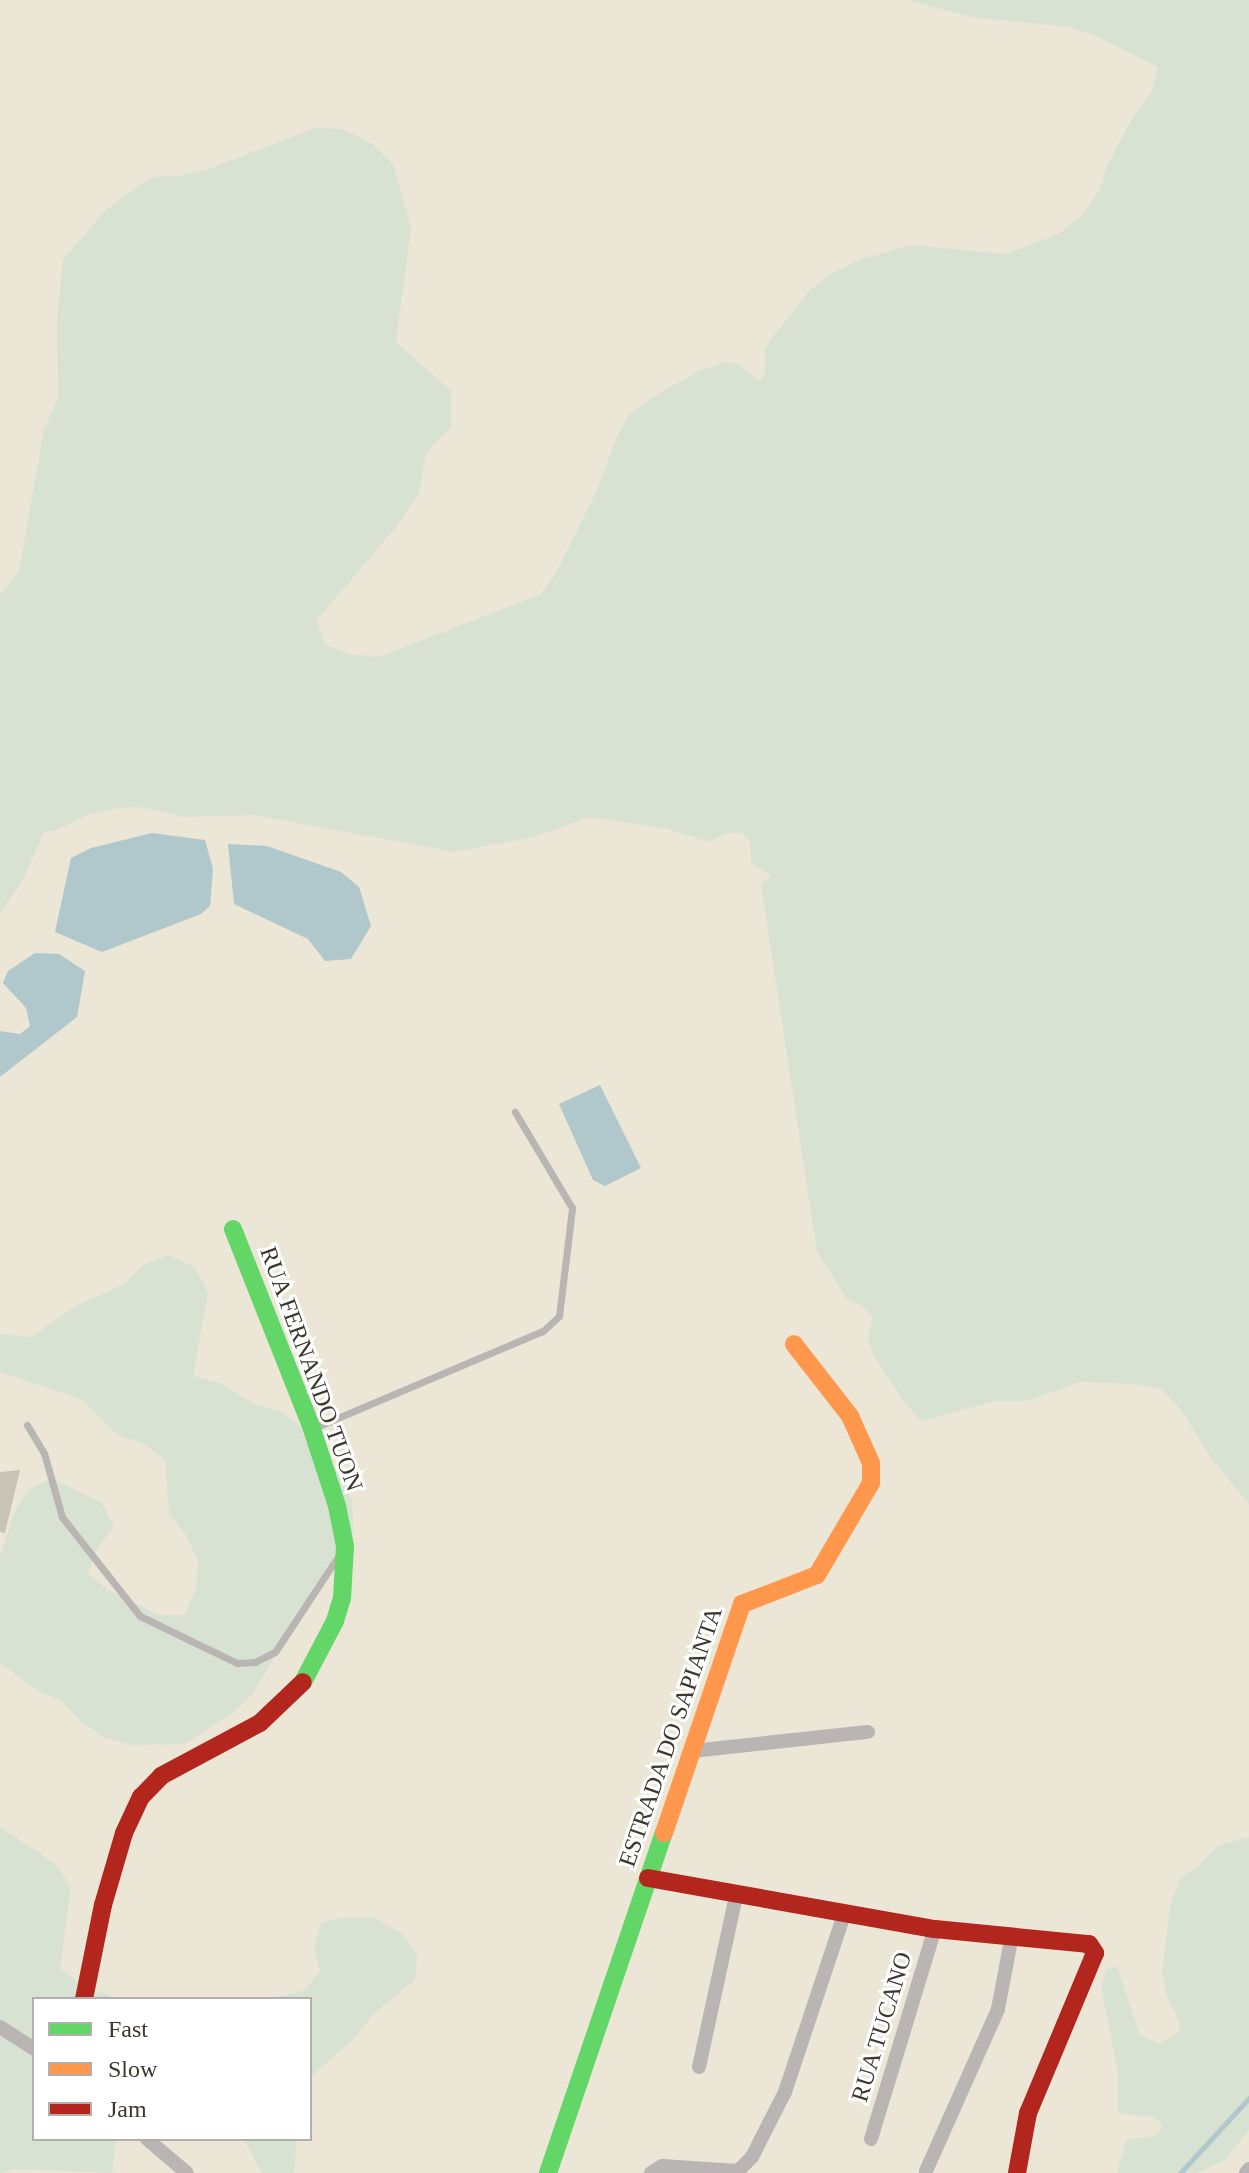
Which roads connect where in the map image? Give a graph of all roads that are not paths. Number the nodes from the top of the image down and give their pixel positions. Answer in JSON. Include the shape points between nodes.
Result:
{"nodes":[{"id":1,"x":515,"y":1112,"type":"dead end"},
{"id":2,"x":233,"y":1229,"type":"dead end"},
{"id":3,"x":794,"y":1344,"type":"dead end"},
{"id":4,"x":27,"y":1425,"type":"dead end"},
{"id":5,"x":312,"y":1429,"type":"junction"},
{"id":6,"x":345,"y":1546,"type":"junction"},
{"id":7,"x":868,"y":1732,"type":"dead end"},
{"id":8,"x":692,"y":1751,"type":"junction"},
{"id":9,"x":648,"y":1878,"type":"junction"},
{"id":10,"x":736,"y":1896,"type":"junction"},
{"id":11,"x":844,"y":1915,"type":"junction"},
{"id":12,"x":935,"y":1929,"type":"junction"},
{"id":13,"x":1012,"y":1935,"type":"junction"},
{"id":14,"x":84,"y":1997,"type":"edge"},
{"id":15,"x":0,"y":2027,"type":"edge"},
{"id":16,"x":32,"y":2048,"type":"edge"},
{"id":17,"x":699,"y":2067,"type":"dead end"},
{"id":18,"x":871,"y":2139,"type":"dead end"},
{"id":19,"x":149,"y":2141,"type":"edge"},
{"id":20,"x":926,"y":2171,"type":"edge"},
{"id":21,"x":738,"y":2172,"type":"edge"},
{"id":22,"x":187,"y":2173,"type":"edge"},
{"id":23,"x":548,"y":2173,"type":"edge"},
{"id":24,"x":651,"y":2173,"type":"edge"},
{"id":25,"x":1017,"y":2173,"type":"edge"}],
"edges":[{"from":1,"to":5,"type":"lane","via":[[572,1208],[559,1316],[543,1331]]},
{"from":2,"to":5,"type":"street","name":"RUA FERNANDO TUON"},
{"from":3,"to":8,"type":"street","name":"ESTRADA DO SAPIANTA","via":[[850,1416],[871,1463],[871,1483],[817,1575],[742,1604]]},
{"from":4,"to":6,"type":"lane","via":[[44,1453],[62,1517],[140,1616],[237,1663],[255,1662],[275,1652]]},
{"from":5,"to":6,"type":"street","name":"RUA FERNANDO TUON"},
{"from":6,"to":14,"type":"street","name":"RUA FERNANDO TUON","via":[[342,1598],[307,1677],[260,1723],[161,1776],[133,1809],[103,1905]]},
{"from":7,"to":8,"type":"street"},
{"from":8,"to":9,"type":"street","name":"ESTRADA DO SAPIANTA"},
{"from":9,"to":10,"type":"street"},
{"from":9,"to":23,"type":"street","name":"ESTRADA DO SAPIANTA"},
{"from":10,"to":11,"type":"street"},
{"from":10,"to":17,"type":"street"},
{"from":11,"to":12,"type":"street"},
{"from":11,"to":21,"type":"street","via":[[771,2125]]},
{"from":12,"to":13,"type":"street"},
{"from":12,"to":18,"type":"street","name":"RUA TUCANO"},
{"from":13,"to":20,"type":"street","via":[[998,2009]]},
{"from":13,"to":25,"type":"street","via":[[1089,1944],[1095,1953],[1028,2113]]},
{"from":15,"to":16,"type":"street"},
{"from":19,"to":22,"type":"street"},
{"from":21,"to":24,"type":"street","via":[[662,2166]]}]}
